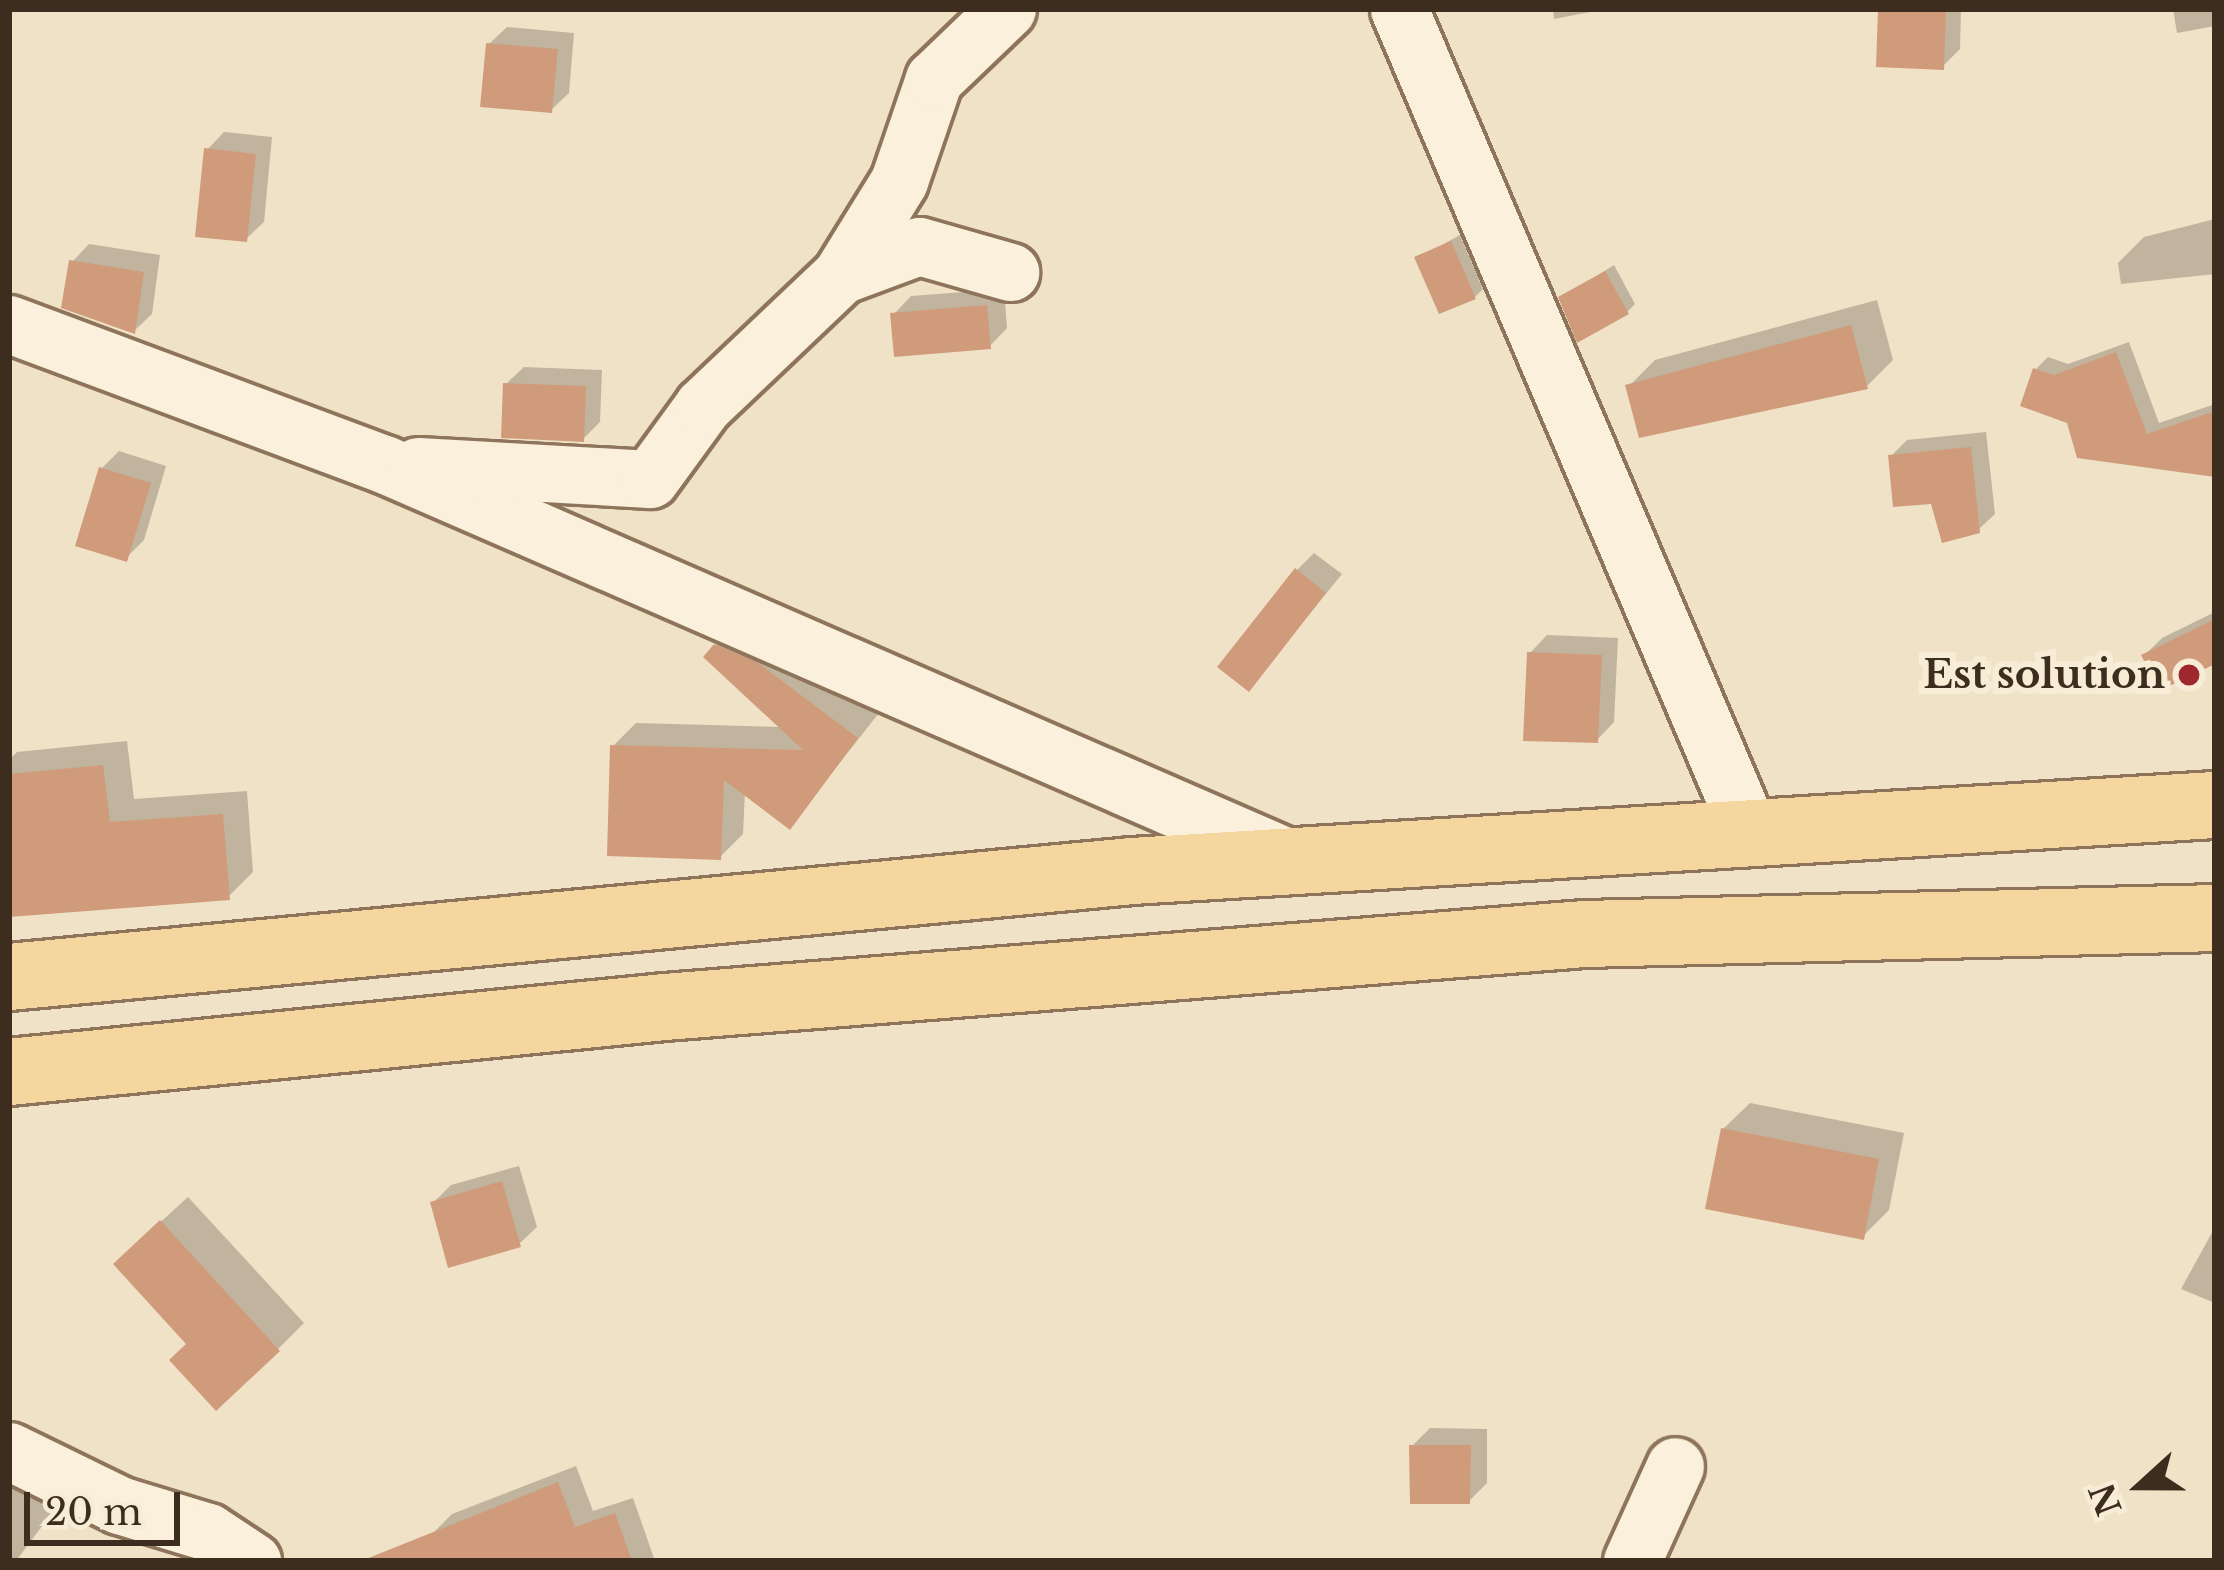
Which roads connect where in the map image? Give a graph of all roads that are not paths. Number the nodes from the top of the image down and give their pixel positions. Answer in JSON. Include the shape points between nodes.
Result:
{"nodes":[{"id":1,"x":1007,"y":9,"type":"edge"},
{"id":2,"x":1399,"y":9,"type":"edge"},
{"id":3,"x":1010,"y":272,"type":"dead end"},
{"id":4,"x":841,"y":275,"type":"junction"},
{"id":5,"x":9,"y":324,"type":"edge"},
{"id":6,"x":384,"y":464,"type":"junction"},
{"id":7,"x":2215,"y":805,"type":"edge"},
{"id":8,"x":1750,"y":836,"type":"junction"},
{"id":9,"x":1294,"y":860,"type":"junction"},
{"id":10,"x":2215,"y":918,"type":"edge"},
{"id":11,"x":9,"y":977,"type":"edge"},
{"id":12,"x":9,"y":1072,"type":"edge"},
{"id":13,"x":9,"y":1451,"type":"edge"},
{"id":14,"x":1675,"y":1466,"type":"dead end"},
{"id":15,"x":252,"y":1561,"type":"edge"},
{"id":16,"x":1632,"y":1561,"type":"edge"}],
"edges":[{"from":1,"to":4,"type":"street","via":[[934,79],[899,181]]},
{"from":2,"to":8,"type":"street"},
{"from":3,"to":4,"type":"street","via":[[919,246]]},
{"from":4,"to":6,"type":"street","via":[[703,406],[650,479]]},
{"from":5,"to":6,"type":"street"},
{"from":6,"to":9,"type":"street"},
{"from":7,"to":8,"type":"main road"},
{"from":8,"to":9,"type":"main road"},
{"from":9,"to":11,"type":"main road"},
{"from":10,"to":12,"type":"main road","via":[[1586,934],[664,1007]]},
{"from":13,"to":15,"type":"street","via":[[118,1505],[208,1532]]},
{"from":14,"to":16,"type":"street"}]}
